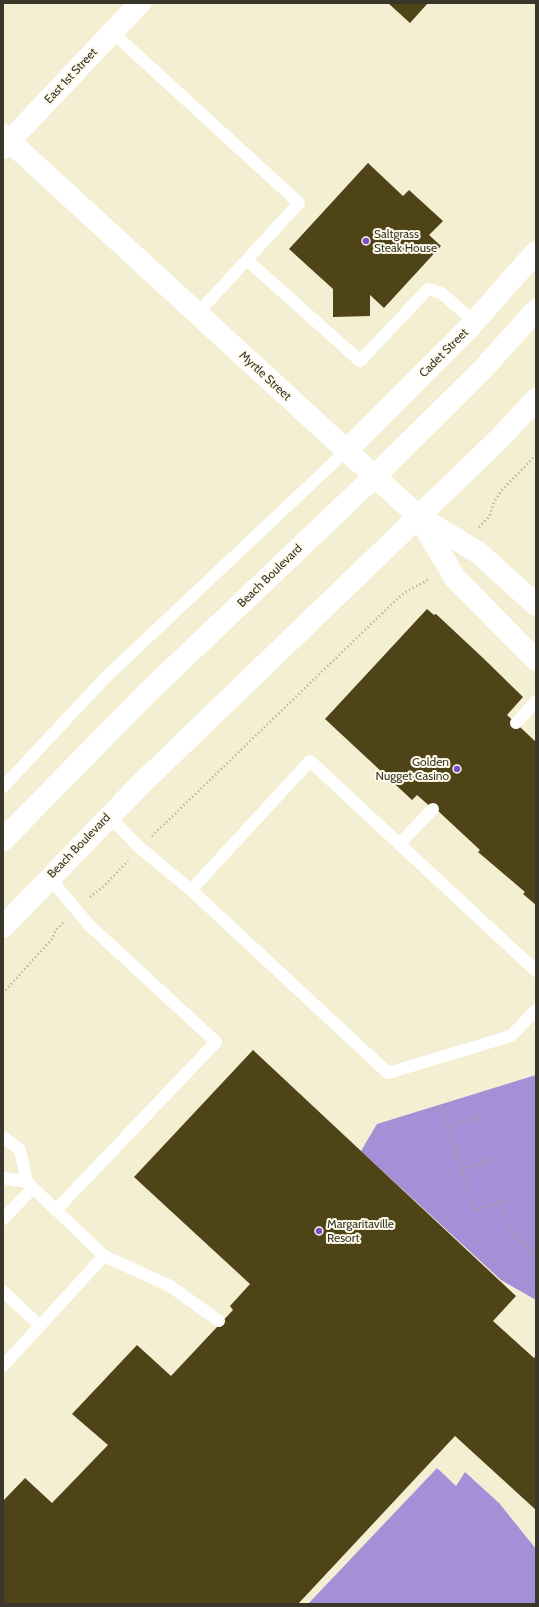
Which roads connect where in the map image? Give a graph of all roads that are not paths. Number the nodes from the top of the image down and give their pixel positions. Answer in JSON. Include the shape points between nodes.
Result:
{"nodes":[{"id":1,"x":140,"y":3,"type":"edge"},
{"id":2,"x":112,"y":32,"type":"junction"},
{"id":3,"x":5,"y":141,"type":"edge"},
{"id":4,"x":536,"y":252,"type":"edge"},
{"id":5,"x":247,"y":260,"type":"junction"},
{"id":6,"x":536,"y":310,"type":"edge"},
{"id":7,"x":198,"y":313,"type":"junction"},
{"id":8,"x":475,"y":322,"type":"junction"},
{"id":9,"x":536,"y":399,"type":"edge"},
{"id":10,"x":347,"y":450,"type":"junction"},
{"id":11,"x":375,"y":476,"type":"junction"},
{"id":12,"x":418,"y":516,"type":"junction"},
{"id":13,"x":536,"y":605,"type":"edge"},
{"id":14,"x":536,"y":660,"type":"edge"},
{"id":15,"x":536,"y":701,"type":"edge"},
{"id":16,"x":516,"y":723,"type":"dead end"},
{"id":17,"x":3,"y":787,"type":"edge"},
{"id":18,"x":432,"y":808,"type":"dead end"},
{"id":19,"x":110,"y":816,"type":"junction"},
{"id":20,"x":3,"y":840,"type":"edge"},
{"id":21,"x":399,"y":844,"type":"junction"},
{"id":22,"x":49,"y":877,"type":"junction"},
{"id":23,"x":190,"y":890,"type":"junction"},
{"id":24,"x":3,"y":927,"type":"edge"},
{"id":25,"x":536,"y":971,"type":"edge"},
{"id":26,"x":536,"y":1010,"type":"edge"},
{"id":27,"x":3,"y":1137,"type":"edge"},
{"id":28,"x":3,"y":1178,"type":"edge"},
{"id":29,"x":30,"y":1185,"type":"junction"},
{"id":30,"x":56,"y":1210,"type":"junction"},
{"id":31,"x":3,"y":1220,"type":"edge"},
{"id":32,"x":104,"y":1256,"type":"junction"},
{"id":33,"x":3,"y":1291,"type":"edge"},
{"id":34,"x":219,"y":1321,"type":"dead end"},
{"id":35,"x":40,"y":1326,"type":"junction"},
{"id":36,"x":3,"y":1366,"type":"edge"}],
"edges":[{"from":1,"to":2,"type":"main road","name":"East 1st Street"},
{"from":2,"to":3,"type":"main road","name":"East 1st Street"},
{"from":2,"to":5,"type":"lane","via":[[299,203]]},
{"from":3,"to":7,"type":"main road","name":"Myrtle Street"},
{"from":4,"to":8,"type":"main road","name":"Cadet Street"},
{"from":5,"to":7,"type":"lane"},
{"from":5,"to":8,"type":"lane","via":[[360,361],[428,289],[441,293]]},
{"from":6,"to":11,"type":"main road","name":"Beach Boulevard","via":[[483,369]]},
{"from":7,"to":10,"type":"main road","name":"Myrtle Street"},
{"from":8,"to":10,"type":"main road","name":"Cadet Street"},
{"from":9,"to":12,"type":"main road","name":"Beach Boulevard","via":[[501,437]]},
{"from":10,"to":11,"type":"main road","name":"Myrtle Street"},
{"from":10,"to":17,"type":"lane","via":[[106,677]]},
{"from":11,"to":12,"type":"main road","name":"Myrtle Street"},
{"from":11,"to":20,"type":"main road","name":"Beach Boulevard","via":[[146,695]]},
{"from":12,"to":13,"type":"main road","name":"Myrtle Street","via":[[479,553]]},
{"from":12,"to":14,"type":"main road","via":[[455,578]]},
{"from":12,"to":19,"type":"main road","name":"Beach Boulevard"},
{"from":15,"to":16,"type":"lane"},
{"from":18,"to":21,"type":"lane"},
{"from":19,"to":22,"type":"main road","name":"Beach Boulevard"},
{"from":19,"to":23,"type":"lane","via":[[140,848]]},
{"from":21,"to":23,"type":"lane","via":[[310,761]]},
{"from":21,"to":25,"type":"lane"},
{"from":22,"to":24,"type":"main road","name":"Beach Boulevard"},
{"from":22,"to":30,"type":"lane","via":[[89,925],[216,1042]]},
{"from":23,"to":26,"type":"lane","via":[[388,1073],[511,1036]]},
{"from":27,"to":29,"type":"lane","via":[[20,1150]]},
{"from":28,"to":29,"type":"lane"},
{"from":29,"to":30,"type":"lane"},
{"from":29,"to":31,"type":"lane"},
{"from":30,"to":32,"type":"lane"},
{"from":32,"to":34,"type":"lane","via":[[170,1286]]},
{"from":32,"to":35,"type":"lane"},
{"from":33,"to":35,"type":"lane"},
{"from":35,"to":36,"type":"lane"}]}
